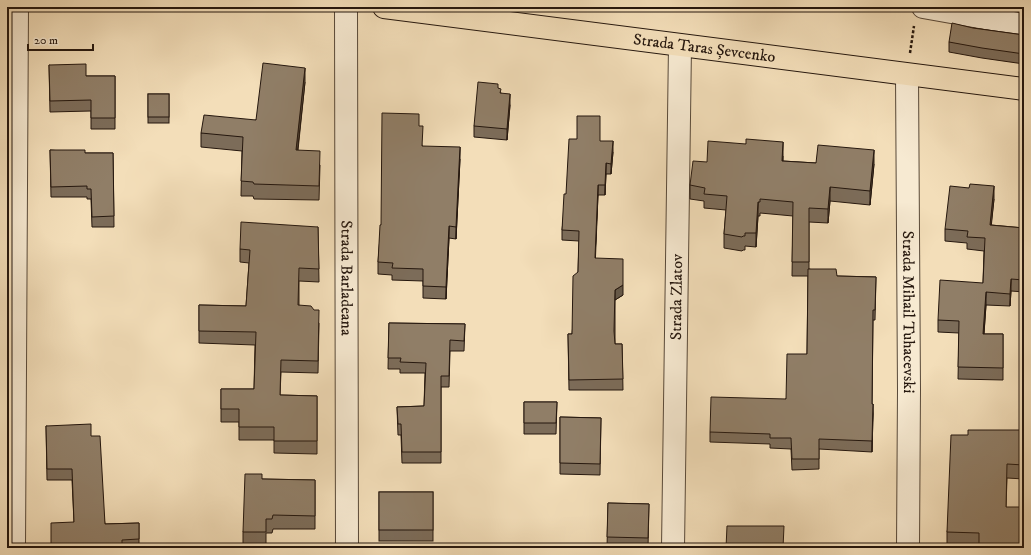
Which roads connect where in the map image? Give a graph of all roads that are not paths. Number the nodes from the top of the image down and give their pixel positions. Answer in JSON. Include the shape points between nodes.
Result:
{"nodes":[{"id":1,"x":17,"y":7,"type":"edge"},
{"id":2,"x":346,"y":7,"type":"edge"},
{"id":3,"x":384,"y":7,"type":"edge"},
{"id":4,"x":918,"y":15,"type":"edge"},
{"id":5,"x":1024,"y":26,"type":"edge"},
{"id":6,"x":680,"y":46,"type":"junction"},
{"id":7,"x":907,"y":75,"type":"junction"},
{"id":8,"x":1024,"y":90,"type":"edge"},
{"id":9,"x":14,"y":548,"type":"edge"},
{"id":10,"x":347,"y":548,"type":"edge"},
{"id":11,"x":673,"y":548,"type":"edge"},
{"id":12,"x":908,"y":548,"type":"edge"}],
"edges":[{"from":1,"to":9,"type":"street"},
{"from":2,"to":10,"type":"street","name":"Strada Barladeana"},
{"from":3,"to":6,"type":"main road","name":"Strada Taras Șevcenko"},
{"from":4,"to":5,"type":"street"},
{"from":6,"to":7,"type":"main road","name":"Strada Taras Șevcenko"},
{"from":6,"to":11,"type":"street","name":"Strada Zlatov"},
{"from":7,"to":8,"type":"main road","name":"Strada Taras Șevcenko"},
{"from":7,"to":12,"type":"street","name":"Strada Mihail Tuhacevski"}]}
